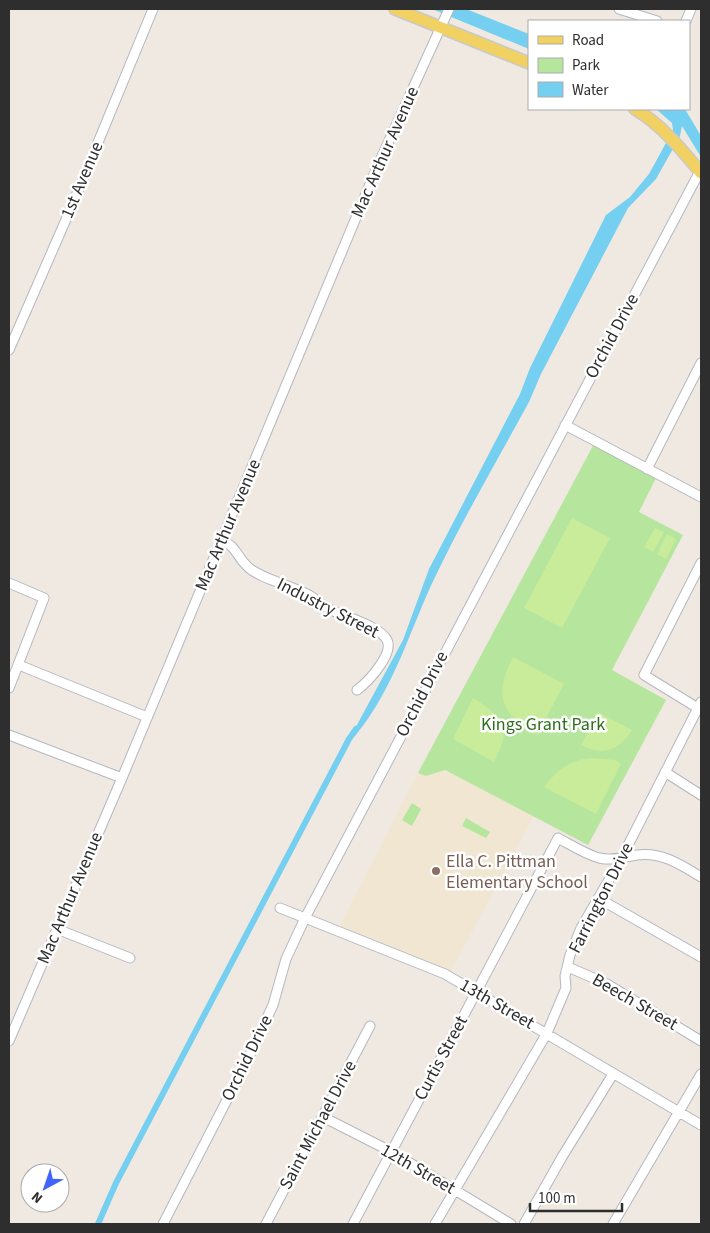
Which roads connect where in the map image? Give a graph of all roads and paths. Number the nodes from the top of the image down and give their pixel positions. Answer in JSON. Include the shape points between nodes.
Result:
{"nodes":[{"id":1,"x":153,"y":9,"type":"edge"},
{"id":2,"x":395,"y":9,"type":"edge"},
{"id":3,"x":448,"y":9,"type":"edge"},
{"id":4,"x":619,"y":9,"type":"edge"},
{"id":5,"x":655,"y":20,"type":"edge"},
{"id":6,"x":442,"y":23,"type":"junction"},
{"id":7,"x":528,"y":63,"type":"edge"},
{"id":8,"x":636,"y":110,"type":"edge"},
{"id":9,"x":700,"y":172,"type":"edge"},
{"id":10,"x":9,"y":350,"type":"edge"},
{"id":11,"x":701,"y":363,"type":"edge"},
{"id":12,"x":565,"y":425,"type":"junction"},
{"id":13,"x":647,"y":469,"type":"junction"},
{"id":14,"x":701,"y":497,"type":"edge"},
{"id":15,"x":222,"y":540,"type":"junction"},
{"id":16,"x":701,"y":563,"type":"edge"},
{"id":17,"x":9,"y":583,"type":"edge"},
{"id":18,"x":19,"y":665,"type":"junction"},
{"id":19,"x":9,"y":688,"type":"edge"},
{"id":20,"x":357,"y":690,"type":"dead end"},
{"id":21,"x":700,"y":707,"type":"edge"},
{"id":22,"x":147,"y":717,"type":"junction"},
{"id":23,"x":9,"y":735,"type":"edge"},
{"id":24,"x":665,"y":772,"type":"junction"},
{"id":25,"x":122,"y":778,"type":"junction"},
{"id":26,"x":701,"y":795,"type":"edge"},
{"id":27,"x":621,"y":859,"type":"junction"},
{"id":28,"x":701,"y":877,"type":"edge"},
{"id":29,"x":598,"y":898,"type":"junction"},
{"id":30,"x":280,"y":908,"type":"dead end"},
{"id":31,"x":305,"y":918,"type":"junction"},
{"id":32,"x":57,"y":930,"type":"junction"},
{"id":33,"x":701,"y":957,"type":"edge"},
{"id":34,"x":130,"y":958,"type":"dead end"},
{"id":35,"x":568,"y":967,"type":"junction"},
{"id":36,"x":476,"y":991,"type":"junction"},
{"id":37,"x":370,"y":1026,"type":"dead end"},
{"id":38,"x":547,"y":1033,"type":"junction"},
{"id":39,"x":9,"y":1041,"type":"edge"},
{"id":40,"x":701,"y":1041,"type":"edge"},
{"id":41,"x":614,"y":1074,"type":"junction"},
{"id":42,"x":701,"y":1074,"type":"edge"},
{"id":43,"x":678,"y":1112,"type":"junction"},
{"id":44,"x":322,"y":1117,"type":"junction"},
{"id":45,"x":701,"y":1125,"type":"edge"},
{"id":46,"x":392,"y":1152,"type":"junction"},
{"id":47,"x":456,"y":1191,"type":"junction"},
{"id":48,"x":163,"y":1224,"type":"edge"},
{"id":49,"x":266,"y":1224,"type":"edge"},
{"id":50,"x":353,"y":1224,"type":"edge"},
{"id":51,"x":435,"y":1224,"type":"edge"},
{"id":52,"x":511,"y":1224,"type":"edge"},
{"id":53,"x":524,"y":1224,"type":"edge"},
{"id":54,"x":612,"y":1224,"type":"edge"}],
"edges":[{"from":1,"to":10,"type":"street","name":"1st Avenue"},
{"from":2,"to":6,"type":"main road"},
{"from":3,"to":6,"type":"street","name":"Mac Arthur Avenue"},
{"from":4,"to":5,"type":"street"},
{"from":6,"to":7,"type":"main road"},
{"from":6,"to":15,"type":"street","name":"Mac Arthur Avenue","via":[[378,165]]},
{"from":8,"to":9,"type":"main road","via":[[673,139]]},
{"from":9,"to":12,"type":"street","name":"Orchid Drive"},
{"from":11,"to":13,"type":"street"},
{"from":12,"to":13,"type":"street"},
{"from":12,"to":31,"type":"street","name":"Orchid Drive"},
{"from":13,"to":14,"type":"street"},
{"from":15,"to":20,"type":"street","name":"Industry Street","via":[[235,548],[248,568],[308,594],[328,608],[382,634],[388,646],[386,654],[374,674]]},
{"from":15,"to":22,"type":"street","name":"Mac Arthur Avenue"},
{"from":16,"to":21,"type":"street","via":[[644,675]]},
{"from":17,"to":18,"type":"street","via":[[44,598]]},
{"from":18,"to":19,"type":"street"},
{"from":18,"to":22,"type":"street"},
{"from":21,"to":24,"type":"street","name":"Farrington Drive"},
{"from":22,"to":25,"type":"street","name":"Mac Arthur Avenue"},
{"from":23,"to":25,"type":"street"},
{"from":24,"to":26,"type":"street"},
{"from":24,"to":27,"type":"street","name":"Farrington Drive"},
{"from":25,"to":32,"type":"street","name":"Mac Arthur Avenue"},
{"from":27,"to":28,"type":"street","via":[[661,856]]},
{"from":27,"to":29,"type":"street","name":"Farrington Drive"},
{"from":27,"to":36,"type":"street","name":"Curtis Street","via":[[599,858],[558,838]]},
{"from":29,"to":33,"type":"street"},
{"from":29,"to":35,"type":"street","name":"Farrington Drive","via":[[581,928]]},
{"from":30,"to":31,"type":"street","name":"13th Street"},
{"from":31,"to":36,"type":"street","name":"13th Street","via":[[408,958]]},
{"from":31,"to":48,"type":"street","name":"Orchid Drive","via":[[286,959],[274,1005]]},
{"from":32,"to":34,"type":"street"},
{"from":32,"to":39,"type":"street","name":"Mac Arthur Avenue"},
{"from":35,"to":38,"type":"street","name":"Farrington Drive","via":[[566,988]]},
{"from":35,"to":40,"type":"street","name":"Beech Street","via":[[607,984]]},
{"from":36,"to":38,"type":"street","name":"13th Street"},
{"from":36,"to":46,"type":"street","name":"Curtis Street"},
{"from":37,"to":44,"type":"street","name":"Saint Michael Drive"},
{"from":38,"to":41,"type":"street","name":"13th Street"},
{"from":38,"to":47,"type":"street","name":"Farrington Drive"},
{"from":41,"to":43,"type":"street","name":"13th Street"},
{"from":41,"to":53,"type":"street"},
{"from":42,"to":43,"type":"street"},
{"from":43,"to":45,"type":"street","name":"13th Street"},
{"from":43,"to":54,"type":"street"},
{"from":44,"to":46,"type":"street","name":"12th Street"},
{"from":44,"to":49,"type":"street","name":"Saint Michael Drive"},
{"from":46,"to":47,"type":"street","name":"12th Street"},
{"from":46,"to":50,"type":"street","name":"Curtis Street"},
{"from":47,"to":51,"type":"street","name":"Farrington Drive"},
{"from":47,"to":52,"type":"street","name":"12th Street"}]}
